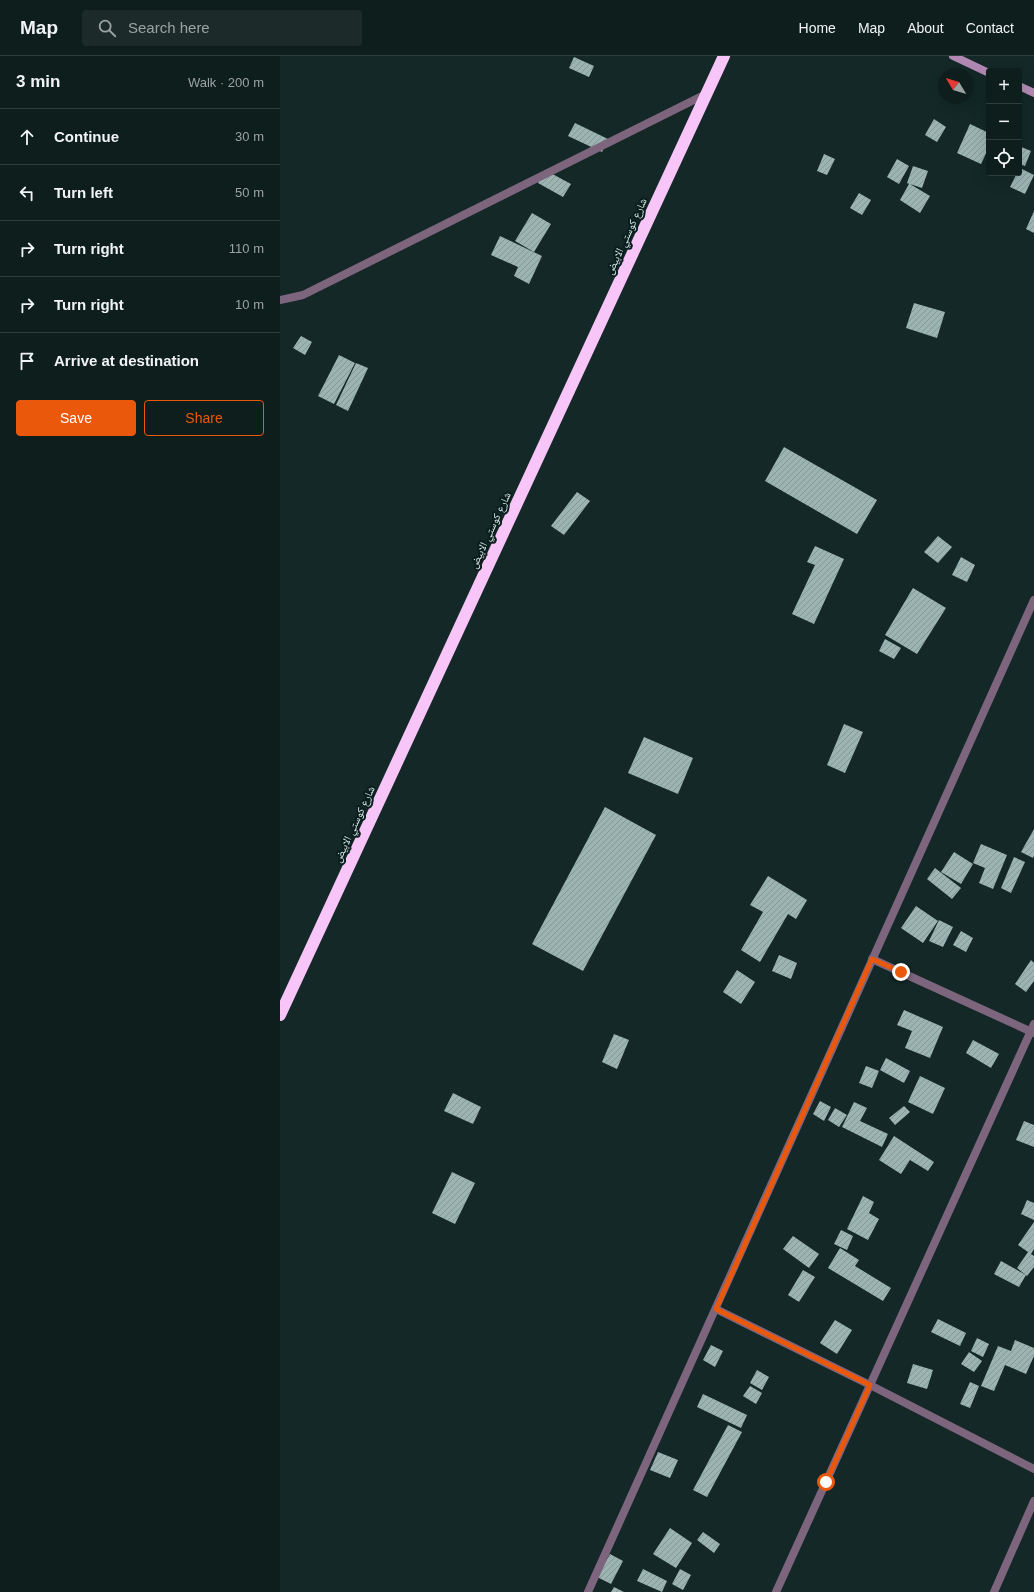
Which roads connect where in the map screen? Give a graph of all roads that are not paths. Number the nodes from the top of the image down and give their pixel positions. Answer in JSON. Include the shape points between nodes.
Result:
{"nodes":[{"id":1,"x":724,"y":56,"type":"edge"},
{"id":2,"x":953,"y":56,"type":"edge"},
{"id":3,"x":986,"y":72,"type":"edge"},
{"id":4,"x":1022,"y":87,"type":"edge"},
{"id":5,"x":1034,"y":93,"type":"edge"},
{"id":6,"x":706,"y":94,"type":"junction"},
{"id":7,"x":280,"y":300,"type":"edge"},
{"id":8,"x":1034,"y":600,"type":"edge"},
{"id":9,"x":872,"y":959,"type":"junction"},
{"id":10,"x":280,"y":1015,"type":"edge"},
{"id":11,"x":1033,"y":1029,"type":"edge"},
{"id":12,"x":716,"y":1309,"type":"junction"},
{"id":13,"x":870,"y":1385,"type":"junction"},
{"id":14,"x":1034,"y":1469,"type":"edge"},
{"id":15,"x":1034,"y":1501,"type":"edge"},
{"id":16,"x":588,"y":1592,"type":"edge"},
{"id":17,"x":776,"y":1592,"type":"edge"},
{"id":18,"x":994,"y":1592,"type":"edge"}],
"edges":[{"from":1,"to":6,"type":"highway","name":"شارع كوستي الابيض"},
{"from":2,"to":3,"type":"main road"},
{"from":4,"to":5,"type":"main road"},
{"from":6,"to":7,"type":"street","via":[[303,294]]},
{"from":6,"to":10,"type":"highway","name":"شارع كوستي الابيض"},
{"from":8,"to":9,"type":"street"},
{"from":9,"to":11,"type":"street"},
{"from":9,"to":12,"type":"street"},
{"from":11,"to":13,"type":"street"},
{"from":12,"to":13,"type":"street"},
{"from":12,"to":16,"type":"street"},
{"from":13,"to":14,"type":"street"},
{"from":13,"to":17,"type":"street"},
{"from":15,"to":18,"type":"street"}]}
